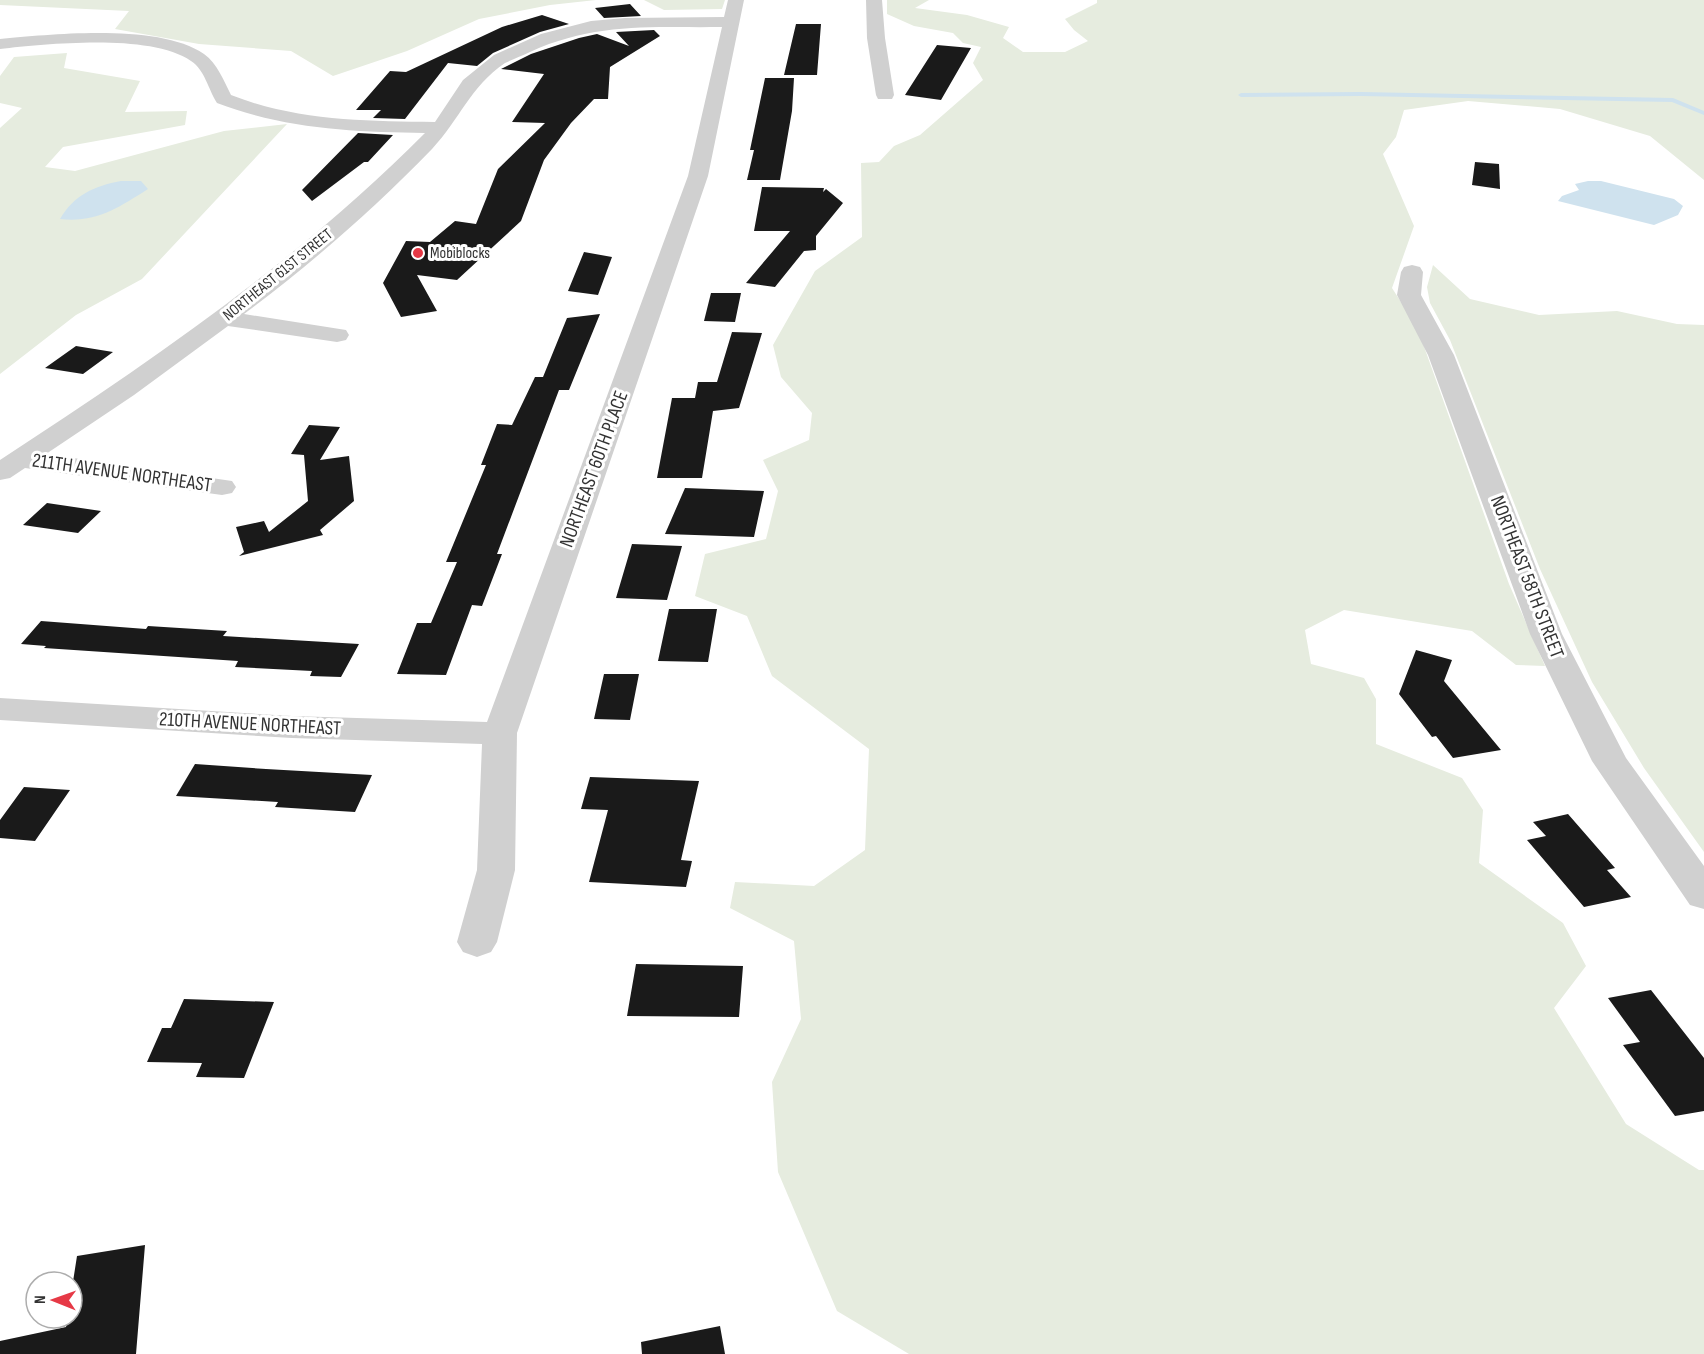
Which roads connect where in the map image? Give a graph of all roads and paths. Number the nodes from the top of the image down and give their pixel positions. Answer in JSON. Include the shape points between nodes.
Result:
{"nodes":[{"id":1,"x":874,"y":0,"type":"edge"},
{"id":2,"x":733,"y":11,"type":"edge"},
{"id":3,"x":0,"y":44,"type":"edge"},
{"id":4,"x":885,"y":95,"type":"dead end"},
{"id":5,"x":441,"y":128,"type":"junction"},
{"id":6,"x":1412,"y":272,"type":"dead end"},
{"id":7,"x":226,"y":318,"type":"junction"},
{"id":8,"x":337,"y":335,"type":"dead end"},
{"id":9,"x":11,"y":465,"type":"edge"},
{"id":10,"x":222,"y":487,"type":"dead end"},
{"id":11,"x":0,"y":709,"type":"edge"},
{"id":12,"x":500,"y":733,"type":"junction"},
{"id":13,"x":1704,"y":895,"type":"edge"},
{"id":14,"x":477,"y":942,"type":"dead end"}],
"edges":[{"from":1,"to":4,"type":"street"},
{"from":2,"to":5,"type":"street","name":"NORTHEAST 61ST STREET","via":[[607,24],[525,46],[500,58],[475,78]]},
{"from":2,"to":12,"type":"street","name":"NORTHEAST 60TH PLACE","via":[[698,176]]},
{"from":3,"to":5,"type":"street","via":[[105,38],[169,46],[195,55],[212,71],[224,99],[248,110],[310,123]]},
{"from":5,"to":7,"type":"street","name":"NORTHEAST 61ST STREET","via":[[350,216]]},
{"from":6,"to":13,"type":"street","name":"NORTHEAST 58TH STREET","via":[[1409,295],[1441,356],[1546,634],[1610,761]]},
{"from":7,"to":8,"type":"street"},
{"from":7,"to":9,"type":"street","name":"NORTHEAST 61ST STREET"},
{"from":9,"to":10,"type":"street","name":"211TH AVENUE NORTHEAST"},
{"from":11,"to":12,"type":"street","name":"210TH AVENUE NORTHEAST","via":[[292,727]]},
{"from":12,"to":14,"type":"street","name":"NORTHEAST 60TH PLACE","via":[[496,870]]}]}
